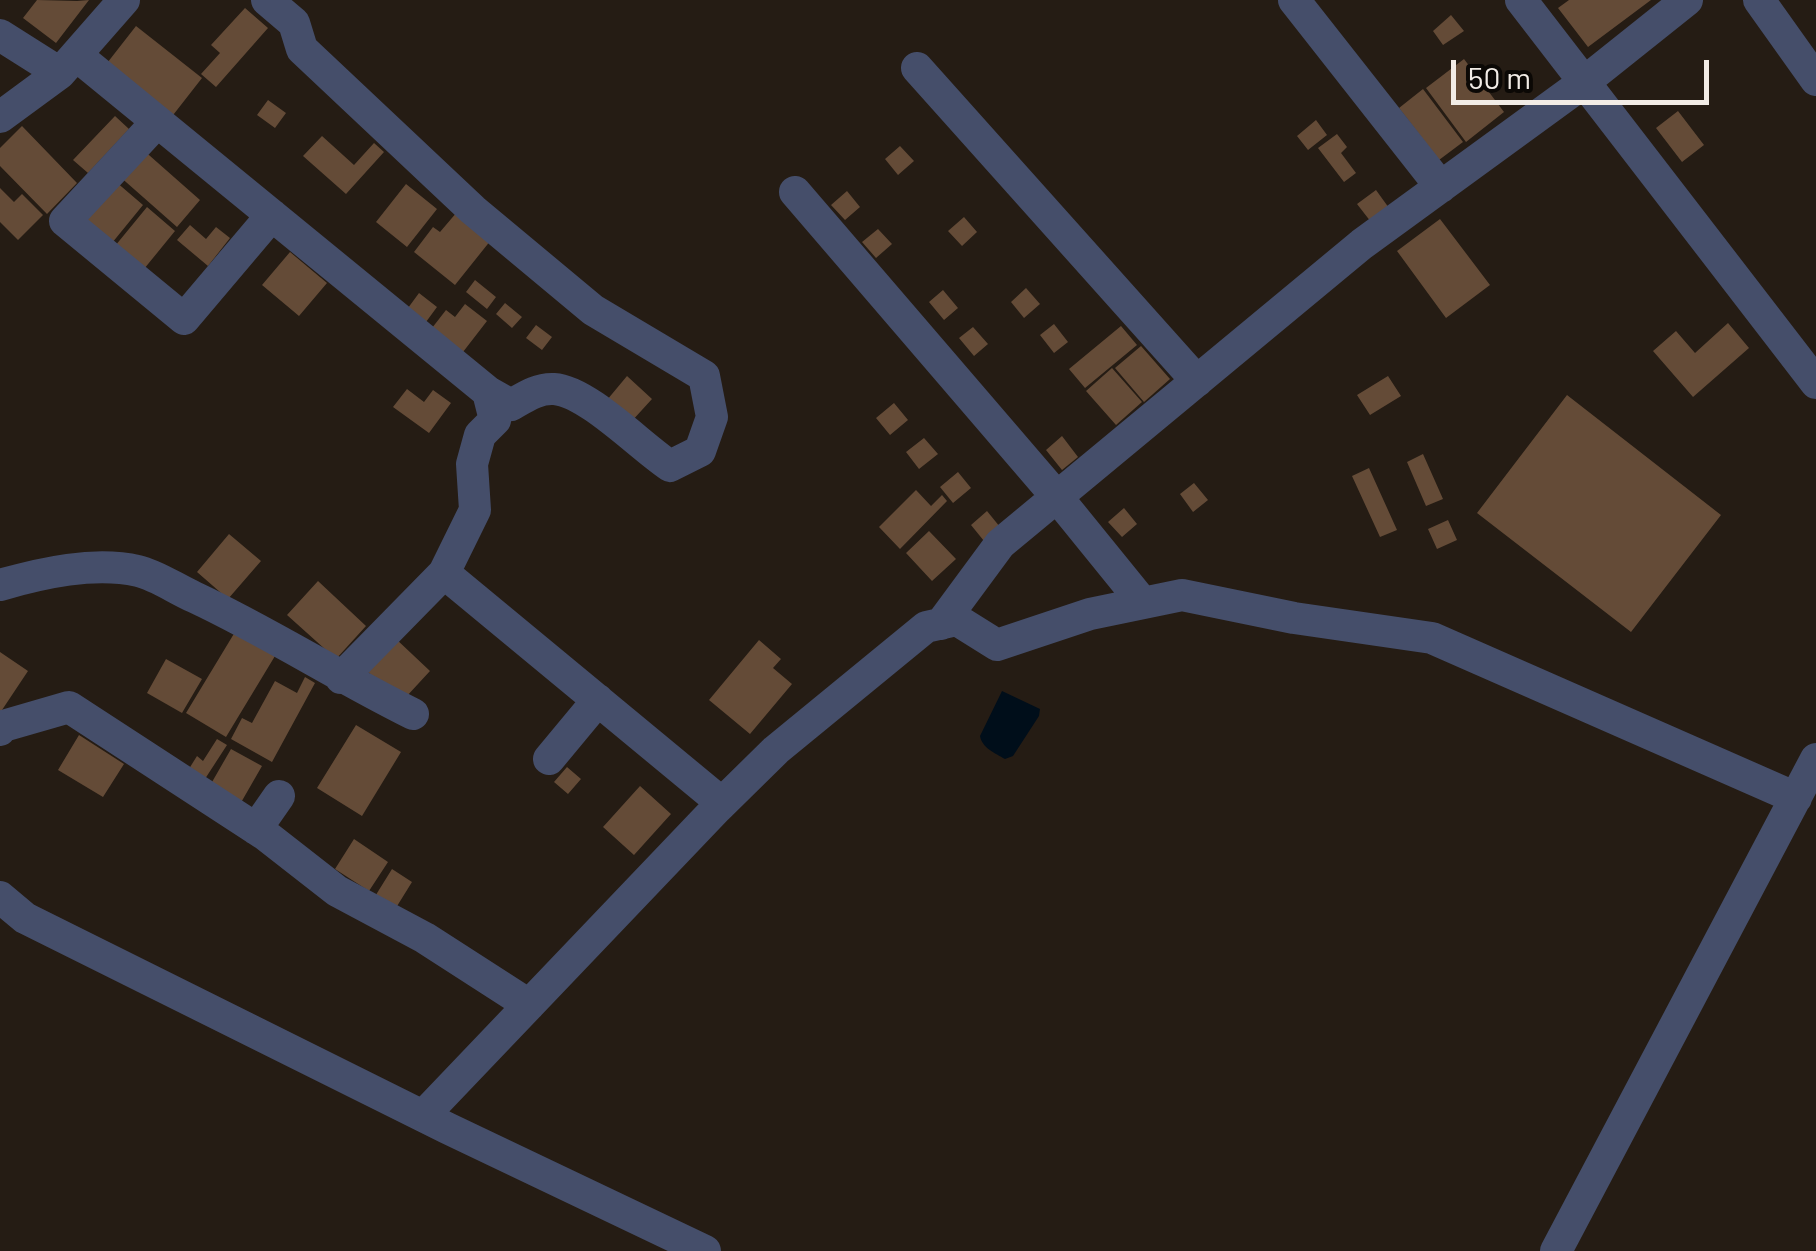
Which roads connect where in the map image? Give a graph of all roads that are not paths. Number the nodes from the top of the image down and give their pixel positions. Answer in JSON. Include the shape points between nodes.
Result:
{"nodes":[{"id":1,"x":124,"y":0,"type":"edge"},
{"id":2,"x":268,"y":0,"type":"edge"},
{"id":3,"x":1294,"y":0,"type":"edge"},
{"id":4,"x":1521,"y":0,"type":"edge"},
{"id":5,"x":1687,"y":0,"type":"edge"},
{"id":6,"x":1759,"y":0,"type":"edge"},
{"id":7,"x":0,"y":35,"type":"edge"},
{"id":8,"x":68,"y":64,"type":"junction"},
{"id":9,"x":917,"y":68,"type":"dead end"},
{"id":10,"x":1816,"y":80,"type":"edge"},
{"id":11,"x":1582,"y":83,"type":"junction"},
{"id":12,"x":0,"y":117,"type":"edge"},
{"id":13,"x":157,"y":122,"type":"junction"},
{"id":14,"x":1441,"y":187,"type":"junction"},
{"id":15,"x":794,"y":192,"type":"dead end"},
{"id":16,"x":272,"y":215,"type":"junction"},
{"id":17,"x":1197,"y":381,"type":"junction"},
{"id":18,"x":1816,"y":383,"type":"edge"},
{"id":19,"x":488,"y":392,"type":"junction"},
{"id":20,"x":1057,"y":497,"type":"junction"},
{"id":21,"x":444,"y":572,"type":"junction"},
{"id":22,"x":0,"y":585,"type":"edge"},
{"id":23,"x":1144,"y":603,"type":"junction"},
{"id":24,"x":941,"y":624,"type":"junction"},
{"id":25,"x":341,"y":678,"type":"junction"},
{"id":26,"x":598,"y":700,"type":"junction"},
{"id":27,"x":412,"y":714,"type":"dead end"},
{"id":28,"x":0,"y":730,"type":"edge"},
{"id":29,"x":549,"y":759,"type":"dead end"},
{"id":30,"x":1816,"y":759,"type":"edge"},
{"id":31,"x":279,"y":796,"type":"dead end"},
{"id":32,"x":1796,"y":798,"type":"junction"},
{"id":33,"x":722,"y":802,"type":"junction"},
{"id":34,"x":256,"y":829,"type":"junction"},
{"id":35,"x":0,"y":897,"type":"edge"},
{"id":36,"x":529,"y":1005,"type":"junction"},
{"id":37,"x":423,"y":1116,"type":"junction"},
{"id":38,"x":705,"y":1251,"type":"edge"},
{"id":39,"x":1556,"y":1251,"type":"edge"}],
"edges":[{"from":1,"to":8,"type":"street"},
{"from":2,"to":19,"type":"street","via":[[294,24],[302,49],[473,210],[594,310],[704,376],[712,417],[700,452],[670,466],[583,396],[555,389],[511,405]]},
{"from":3,"to":14,"type":"street"},
{"from":4,"to":11,"type":"street"},
{"from":5,"to":11,"type":"street"},
{"from":6,"to":10,"type":"street"},
{"from":7,"to":8,"type":"street"},
{"from":8,"to":12,"type":"street"},
{"from":8,"to":13,"type":"street"},
{"from":9,"to":17,"type":"street"},
{"from":11,"to":14,"type":"street"},
{"from":11,"to":18,"type":"street"},
{"from":13,"to":16,"type":"street"},
{"from":13,"to":16,"type":"street","via":[[65,221],[184,319]]},
{"from":14,"to":17,"type":"street"},
{"from":15,"to":20,"type":"street"},
{"from":16,"to":19,"type":"street"},
{"from":17,"to":20,"type":"street"},
{"from":19,"to":21,"type":"street","via":[[494,420],[480,435],[472,464],[475,510]]},
{"from":20,"to":23,"type":"street"},
{"from":20,"to":24,"type":"street","via":[[1000,544]]},
{"from":21,"to":25,"type":"street"},
{"from":21,"to":26,"type":"street"},
{"from":22,"to":25,"type":"street","via":[[84,568],[138,571]]},
{"from":23,"to":24,"type":"street","via":[[997,645],[956,620]]},
{"from":23,"to":32,"type":"street","via":[[1182,595],[1432,638]]},
{"from":24,"to":33,"type":"street","via":[[926,627],[896,651]]},
{"from":25,"to":27,"type":"street"},
{"from":26,"to":29,"type":"street"},
{"from":26,"to":33,"type":"street"},
{"from":28,"to":34,"type":"street","via":[[69,707]]},
{"from":30,"to":32,"type":"street"},
{"from":31,"to":34,"type":"street"},
{"from":32,"to":39,"type":"street"},
{"from":33,"to":36,"type":"street"},
{"from":34,"to":36,"type":"street","via":[[336,892],[425,938]]},
{"from":35,"to":37,"type":"street","via":[[25,918]]},
{"from":36,"to":37,"type":"street"},
{"from":37,"to":38,"type":"street"}]}
